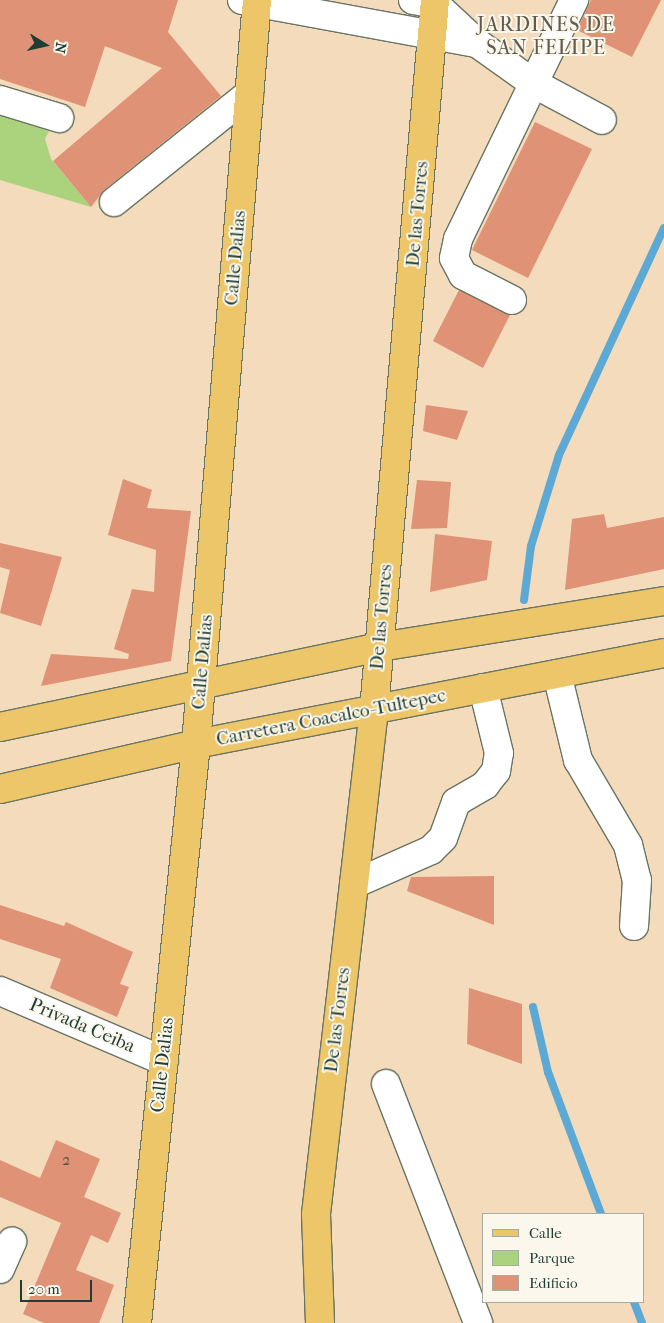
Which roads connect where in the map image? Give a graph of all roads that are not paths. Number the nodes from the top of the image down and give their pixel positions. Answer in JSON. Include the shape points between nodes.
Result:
{"nodes":[{"id":1,"x":574,"y":0,"type":"edge"},
{"id":2,"x":252,"y":1,"type":"edge"},
{"id":3,"x":428,"y":1,"type":"edge"},
{"id":4,"x":433,"y":34,"type":"junction"},
{"id":5,"x":477,"y":43,"type":"junction"},
{"id":6,"x":533,"y":83,"type":"junction"},
{"id":7,"x":249,"y":94,"type":"junction"},
{"id":8,"x":0,"y":100,"type":"edge"},
{"id":9,"x":60,"y":118,"type":"dead end"},
{"id":10,"x":602,"y":120,"type":"dead end"},
{"id":11,"x":114,"y":202,"type":"dead end"},
{"id":12,"x":512,"y":300,"type":"dead end"},
{"id":13,"x":664,"y":601,"type":"edge"},
{"id":14,"x":380,"y":648,"type":"junction"},
{"id":15,"x":664,"y":653,"type":"edge"},
{"id":16,"x":557,"y":674,"type":"junction"},
{"id":17,"x":202,"y":682,"type":"junction"},
{"id":18,"x":483,"y":688,"type":"junction"},
{"id":19,"x":374,"y":710,"type":"junction"},
{"id":20,"x":0,"y":727,"type":"edge"},
{"id":21,"x":196,"y":744,"type":"junction"},
{"id":22,"x":0,"y":789,"type":"edge"},
{"id":23,"x":354,"y":884,"type":"junction"},
{"id":24,"x":634,"y":926,"type":"dead end"},
{"id":25,"x":0,"y":991,"type":"edge"},
{"id":26,"x":164,"y":1060,"type":"junction"},
{"id":27,"x":386,"y":1084,"type":"dead end"},
{"id":28,"x":12,"y":1242,"type":"dead end"},
{"id":29,"x":0,"y":1269,"type":"edge"},
{"id":30,"x":137,"y":1323,"type":"edge"},
{"id":31,"x":320,"y":1323,"type":"edge"},
{"id":32,"x":478,"y":1323,"type":"edge"}],
"edges":[{"from":1,"to":6,"type":"street"},
{"from":2,"to":4,"type":"street"},
{"from":2,"to":7,"type":"main road","name":"Calle Dalias"},
{"from":3,"to":4,"type":"main road","name":"De las Torres"},
{"from":3,"to":5,"type":"street"},
{"from":4,"to":5,"type":"street"},
{"from":4,"to":14,"type":"main road","name":"De las Torres"},
{"from":5,"to":6,"type":"street"},
{"from":6,"to":10,"type":"street"},
{"from":6,"to":12,"type":"street","via":[[458,238],[454,258],[463,275]]},
{"from":7,"to":11,"type":"street"},
{"from":7,"to":17,"type":"main road","name":"Calle Dalias"},
{"from":8,"to":9,"type":"street"},
{"from":13,"to":14,"type":"main road"},
{"from":14,"to":17,"type":"main road"},
{"from":14,"to":19,"type":"main road","name":"De las Torres"},
{"from":15,"to":16,"type":"main road","name":"Carretera Coacalco-Tultepec"},
{"from":16,"to":18,"type":"main road","name":"Carretera Coacalco-Tultepec"},
{"from":16,"to":24,"type":"street","via":[[578,760],[628,845],[637,880]]},
{"from":17,"to":20,"type":"main road"},
{"from":17,"to":21,"type":"main road","name":"Calle Dalias"},
{"from":18,"to":19,"type":"main road","name":"Carretera Coacalco-Tultepec"},
{"from":18,"to":23,"type":"street","via":[[499,753],[496,771],[486,785],[456,802],[443,838],[431,850]]},
{"from":19,"to":21,"type":"main road","name":"Carretera Coacalco-Tultepec"},
{"from":19,"to":23,"type":"main road","name":"De las Torres"},
{"from":21,"to":22,"type":"main road","name":"Carretera Coacalco-Tultepec"},
{"from":21,"to":26,"type":"main road","name":"Calle Dalias"},
{"from":23,"to":31,"type":"main road","name":"De las Torres","via":[[316,1214]]},
{"from":25,"to":26,"type":"street","name":"Privada Ceiba"},
{"from":26,"to":30,"type":"main road","name":"Calle Dalias"},
{"from":27,"to":32,"type":"street"},
{"from":28,"to":29,"type":"street"}]}
